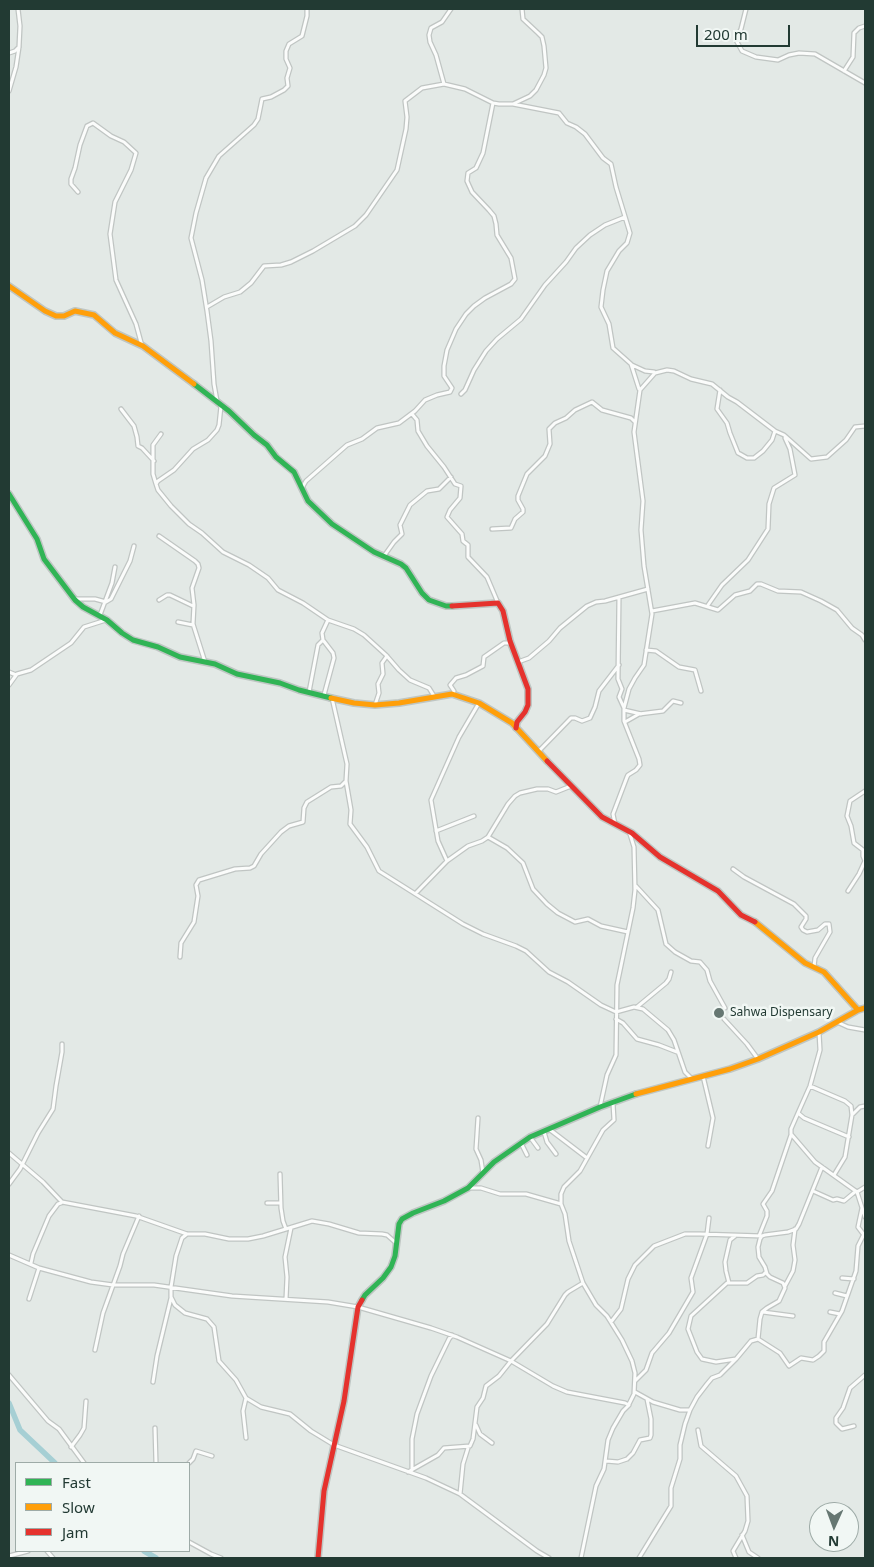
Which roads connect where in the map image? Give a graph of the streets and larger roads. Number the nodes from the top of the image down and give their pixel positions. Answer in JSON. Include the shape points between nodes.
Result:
{"nodes":[{"id":1,"x":18,"y":9,"type":"edge"},
{"id":2,"x":307,"y":9,"type":"edge"},
{"id":3,"x":451,"y":9,"type":"edge"},
{"id":4,"x":522,"y":9,"type":"edge"},
{"id":5,"x":746,"y":9,"type":"edge"},
{"id":6,"x":865,"y":26,"type":"edge"},
{"id":7,"x":19,"y":47,"type":"junction"},
{"id":8,"x":9,"y":53,"type":"edge"},
{"id":9,"x":844,"y":71,"type":"junction"},
{"id":10,"x":865,"y":83,"type":"edge"},
{"id":11,"x":444,"y":84,"type":"junction"},
{"id":12,"x":9,"y":91,"type":"edge"},
{"id":13,"x":493,"y":103,"type":"junction"},
{"id":14,"x":513,"y":104,"type":"junction"},
{"id":15,"x":78,"y":192,"type":"dead end"},
{"id":16,"x":625,"y":217,"type":"junction"},
{"id":17,"x":9,"y":286,"type":"edge"},
{"id":18,"x":207,"y":307,"type":"junction"},
{"id":19,"x":143,"y":346,"type":"junction"},
{"id":20,"x":631,"y":364,"type":"junction"},
{"id":21,"x":655,"y":373,"type":"junction"},
{"id":22,"x":720,"y":389,"type":"junction"},
{"id":23,"x":640,"y":390,"type":"junction"},
{"id":24,"x":460,"y":394,"type":"dead end"},
{"id":25,"x":220,"y":405,"type":"junction"},
{"id":26,"x":121,"y":409,"type":"dead end"},
{"id":27,"x":412,"y":414,"type":"junction"},
{"id":28,"x":635,"y":422,"type":"junction"},
{"id":29,"x":865,"y":426,"type":"edge"},
{"id":30,"x":776,"y":431,"type":"junction"},
{"id":31,"x":161,"y":434,"type":"dead end"},
{"id":32,"x":784,"y":435,"type":"junction"},
{"id":33,"x":154,"y":461,"type":"junction"},
{"id":34,"x":450,"y":477,"type":"junction"},
{"id":35,"x":156,"y":484,"type":"junction"},
{"id":36,"x":301,"y":489,"type":"junction"},
{"id":37,"x":9,"y":494,"type":"edge"},
{"id":38,"x":492,"y":529,"type":"dead end"},
{"id":39,"x":159,"y":536,"type":"dead end"},
{"id":40,"x":134,"y":546,"type":"dead end"},
{"id":41,"x":384,"y":556,"type":"junction"},
{"id":42,"x":115,"y":567,"type":"dead end"},
{"id":43,"x":648,"y":589,"type":"junction"},
{"id":44,"x":619,"y":597,"type":"junction"},
{"id":45,"x":74,"y":599,"type":"junction"},
{"id":46,"x":159,"y":600,"type":"dead end"},
{"id":47,"x":104,"y":602,"type":"junction"},
{"id":48,"x":498,"y":603,"type":"junction"},
{"id":49,"x":194,"y":606,"type":"junction"},
{"id":50,"x":708,"y":606,"type":"junction"},
{"id":51,"x":652,"y":611,"type":"junction"},
{"id":52,"x":100,"y":615,"type":"junction"},
{"id":53,"x":107,"y":620,"type":"junction"},
{"id":54,"x":328,"y":620,"type":"junction"},
{"id":55,"x":178,"y":622,"type":"dead end"},
{"id":56,"x":193,"y":625,"type":"junction"},
{"id":57,"x":323,"y":640,"type":"junction"},
{"id":58,"x":865,"y":640,"type":"edge"},
{"id":59,"x":510,"y":642,"type":"junction"},
{"id":60,"x":646,"y":650,"type":"junction"},
{"id":61,"x":387,"y":656,"type":"junction"},
{"id":62,"x":205,"y":662,"type":"junction"},
{"id":63,"x":518,"y":662,"type":"junction"},
{"id":64,"x":619,"y":665,"type":"junction"},
{"id":65,"x":9,"y":672,"type":"edge"},
{"id":66,"x":16,"y":675,"type":"junction"},
{"id":67,"x":9,"y":685,"type":"edge"},
{"id":68,"x":701,"y":691,"type":"dead end"},
{"id":69,"x":308,"y":692,"type":"junction"},
{"id":70,"x":453,"y":694,"type":"junction"},
{"id":71,"x":324,"y":695,"type":"junction"},
{"id":72,"x":434,"y":696,"type":"junction"},
{"id":73,"x":332,"y":698,"type":"junction"},
{"id":74,"x":681,"y":703,"type":"dead end"},
{"id":75,"x":479,"y":704,"type":"junction"},
{"id":76,"x":375,"y":705,"type":"junction"},
{"id":77,"x":624,"y":709,"type":"junction"},
{"id":78,"x":641,"y":714,"type":"junction"},
{"id":79,"x":625,"y":722,"type":"junction"},
{"id":80,"x":516,"y":728,"type":"junction"},
{"id":81,"x":538,"y":752,"type":"junction"},
{"id":82,"x":346,"y":780,"type":"junction"},
{"id":83,"x":571,"y":786,"type":"junction"},
{"id":84,"x":865,"y":791,"type":"edge"},
{"id":85,"x":474,"y":816,"type":"dead end"},
{"id":86,"x":615,"y":825,"type":"junction"},
{"id":87,"x":436,"y":831,"type":"junction"},
{"id":88,"x":629,"y":831,"type":"junction"},
{"id":89,"x":488,"y":836,"type":"junction"},
{"id":90,"x":447,"y":861,"type":"junction"},
{"id":91,"x":733,"y":869,"type":"dead end"},
{"id":92,"x":635,"y":884,"type":"junction"},
{"id":93,"x":848,"y":891,"type":"dead end"},
{"id":94,"x":416,"y":893,"type":"junction"},
{"id":95,"x":628,"y":932,"type":"junction"},
{"id":96,"x":180,"y":957,"type":"dead end"},
{"id":97,"x":814,"y":967,"type":"junction"},
{"id":98,"x":671,"y":972,"type":"dead end"},
{"id":99,"x":637,"y":1007,"type":"junction"},
{"id":100,"x":725,"y":1008,"type":"dead end"},
{"id":101,"x":865,"y":1008,"type":"edge"},
{"id":102,"x":858,"y":1010,"type":"junction"},
{"id":103,"x":616,"y":1012,"type":"junction"},
{"id":104,"x":616,"y":1019,"type":"junction"},
{"id":105,"x":724,"y":1019,"type":"dead end"},
{"id":106,"x":837,"y":1022,"type":"junction"},
{"id":107,"x":865,"y":1030,"type":"edge"},
{"id":108,"x":818,"y":1032,"type":"junction"},
{"id":109,"x":62,"y":1044,"type":"dead end"},
{"id":110,"x":677,"y":1053,"type":"junction"},
{"id":111,"x":758,"y":1059,"type":"junction"},
{"id":112,"x":703,"y":1076,"type":"junction"},
{"id":113,"x":692,"y":1079,"type":"junction"},
{"id":114,"x":810,"y":1086,"type":"junction"},
{"id":115,"x":613,"y":1103,"type":"junction"},
{"id":116,"x":865,"y":1106,"type":"edge"},
{"id":117,"x":600,"y":1107,"type":"junction"},
{"id":118,"x":798,"y":1113,"type":"junction"},
{"id":119,"x":852,"y":1116,"type":"junction"},
{"id":120,"x":478,"y":1118,"type":"dead end"},
{"id":121,"x":546,"y":1130,"type":"junction"},
{"id":122,"x":791,"y":1134,"type":"junction"},
{"id":123,"x":849,"y":1137,"type":"junction"},
{"id":124,"x":530,"y":1138,"type":"junction"},
{"id":125,"x":520,"y":1143,"type":"junction"},
{"id":126,"x":708,"y":1146,"type":"dead end"},
{"id":127,"x":538,"y":1148,"type":"dead end"},
{"id":128,"x":9,"y":1153,"type":"edge"},
{"id":129,"x":556,"y":1154,"type":"dead end"},
{"id":130,"x":527,"y":1156,"type":"dead end"},
{"id":131,"x":586,"y":1158,"type":"junction"},
{"id":132,"x":21,"y":1164,"type":"junction"},
{"id":133,"x":822,"y":1167,"type":"junction"},
{"id":134,"x":483,"y":1173,"type":"junction"},
{"id":135,"x":280,"y":1174,"type":"dead end"},
{"id":136,"x":834,"y":1175,"type":"junction"},
{"id":137,"x":9,"y":1184,"type":"edge"},
{"id":138,"x":865,"y":1187,"type":"edge"},
{"id":139,"x":468,"y":1188,"type":"junction"},
{"id":140,"x":813,"y":1191,"type":"junction"},
{"id":141,"x":857,"y":1191,"type":"junction"},
{"id":142,"x":62,"y":1202,"type":"junction"},
{"id":143,"x":267,"y":1203,"type":"dead end"},
{"id":144,"x":280,"y":1203,"type":"junction"},
{"id":145,"x":561,"y":1204,"type":"junction"},
{"id":146,"x":862,"y":1208,"type":"junction"},
{"id":147,"x":139,"y":1216,"type":"junction"},
{"id":148,"x":865,"y":1216,"type":"edge"},
{"id":149,"x":709,"y":1218,"type":"dead end"},
{"id":150,"x":292,"y":1228,"type":"junction"},
{"id":151,"x":286,"y":1229,"type":"junction"},
{"id":152,"x":796,"y":1229,"type":"junction"},
{"id":153,"x":187,"y":1234,"type":"junction"},
{"id":154,"x":707,"y":1234,"type":"junction"},
{"id":155,"x":735,"y":1236,"type":"junction"},
{"id":156,"x":761,"y":1236,"type":"junction"},
{"id":157,"x":865,"y":1236,"type":"edge"},
{"id":158,"x":396,"y":1243,"type":"junction"},
{"id":159,"x":9,"y":1255,"type":"edge"},
{"id":160,"x":31,"y":1263,"type":"junction"},
{"id":161,"x":39,"y":1268,"type":"junction"},
{"id":162,"x":766,"y":1272,"type":"junction"},
{"id":163,"x":842,"y":1278,"type":"dead end"},
{"id":164,"x":854,"y":1279,"type":"junction"},
{"id":165,"x":729,"y":1282,"type":"junction"},
{"id":166,"x":583,"y":1284,"type":"junction"},
{"id":167,"x":114,"y":1285,"type":"junction"},
{"id":168,"x":785,"y":1286,"type":"junction"},
{"id":169,"x":171,"y":1287,"type":"junction"},
{"id":170,"x":835,"y":1293,"type":"dead end"},
{"id":171,"x":847,"y":1296,"type":"junction"},
{"id":172,"x":171,"y":1298,"type":"junction"},
{"id":173,"x":28,"y":1299,"type":"dead end"},
{"id":174,"x":286,"y":1299,"type":"junction"},
{"id":175,"x":358,"y":1307,"type":"junction"},
{"id":176,"x":762,"y":1312,"type":"junction"},
{"id":177,"x":830,"y":1312,"type":"dead end"},
{"id":178,"x":840,"y":1314,"type":"junction"},
{"id":179,"x":793,"y":1316,"type":"dead end"},
{"id":180,"x":611,"y":1322,"type":"junction"},
{"id":181,"x":452,"y":1335,"type":"junction"},
{"id":182,"x":758,"y":1338,"type":"junction"},
{"id":183,"x":95,"y":1350,"type":"dead end"},
{"id":184,"x":736,"y":1359,"type":"junction"},
{"id":185,"x":511,"y":1361,"type":"junction"},
{"id":186,"x":9,"y":1375,"type":"edge"},
{"id":187,"x":865,"y":1375,"type":"edge"},
{"id":188,"x":635,"y":1381,"type":"junction"},
{"id":189,"x":153,"y":1382,"type":"dead end"},
{"id":190,"x":635,"y":1392,"type":"junction"},
{"id":191,"x":246,"y":1398,"type":"junction"},
{"id":192,"x":647,"y":1400,"type":"junction"},
{"id":193,"x":86,"y":1401,"type":"dead end"},
{"id":194,"x":629,"y":1405,"type":"junction"},
{"id":195,"x":690,"y":1410,"type":"junction"},
{"id":196,"x":476,"y":1424,"type":"junction"},
{"id":197,"x":854,"y":1426,"type":"dead end"},
{"id":198,"x":154,"y":1428,"type":"dead end"},
{"id":199,"x":698,"y":1430,"type":"dead end"},
{"id":200,"x":246,"y":1438,"type":"dead end"},
{"id":201,"x":492,"y":1443,"type":"dead end"},
{"id":202,"x":334,"y":1445,"type":"junction"},
{"id":203,"x":71,"y":1446,"type":"junction"},
{"id":204,"x":470,"y":1446,"type":"junction"},
{"id":205,"x":212,"y":1456,"type":"dead end"},
{"id":206,"x":606,"y":1461,"type":"junction"},
{"id":207,"x":83,"y":1462,"type":"edge"},
{"id":208,"x":156,"y":1462,"type":"edge"},
{"id":209,"x":190,"y":1462,"type":"edge"},
{"id":210,"x":410,"y":1471,"type":"junction"},
{"id":211,"x":460,"y":1494,"type":"junction"},
{"id":212,"x":742,"y":1535,"type":"junction"},
{"id":213,"x":190,"y":1543,"type":"edge"},
{"id":214,"x":24,"y":1552,"type":"edge"},
{"id":215,"x":9,"y":1556,"type":"edge"},
{"id":216,"x":221,"y":1558,"type":"edge"},
{"id":217,"x":318,"y":1558,"type":"edge"},
{"id":218,"x":550,"y":1558,"type":"edge"},
{"id":219,"x":581,"y":1558,"type":"edge"},
{"id":220,"x":638,"y":1558,"type":"edge"},
{"id":221,"x":736,"y":1558,"type":"edge"},
{"id":222,"x":758,"y":1558,"type":"edge"}],
"edges":[{"from":1,"to":7,"type":"street"},
{"from":2,"to":18,"type":"street","via":[[302,36],[289,44],[286,51],[290,68],[288,86],[262,99],[254,125],[219,156],[204,183],[191,238]]},
{"from":3,"to":11,"type":"street","via":[[442,22],[432,26],[429,35]]},
{"from":4,"to":14,"type":"street","via":[[525,22],[542,37],[546,68],[536,90]]},
{"from":5,"to":9,"type":"street","via":[[736,40],[742,51],[778,60],[799,53],[814,54]]},
{"from":6,"to":9,"type":"street","via":[[854,33],[853,57]]},
{"from":7,"to":8,"type":"street"},
{"from":7,"to":12,"type":"street"},
{"from":9,"to":10,"type":"street"},
{"from":11,"to":13,"type":"street","via":[[465,89]]},
{"from":11,"to":18,"type":"street","via":[[422,88],[405,101],[407,124],[398,165],[366,215],[355,226],[291,262],[264,266],[240,292]]},
{"from":13,"to":14,"type":"street"},
{"from":13,"to":27,"type":"street","via":[[483,153],[476,168],[468,173],[467,181],[472,192],[494,216],[497,235],[511,258],[515,279],[466,314],[444,359],[444,376],[451,390],[425,400]]},
{"from":14,"to":16,"type":"street","via":[[557,112],[585,134],[610,164]]},
{"from":15,"to":19,"type":"street","via":[[71,179],[87,126],[92,123],[128,144],[136,153],[115,202],[110,234],[116,280]]},
{"from":16,"to":20,"type":"street","via":[[629,239],[608,270],[601,304],[613,348]]},
{"from":16,"to":24,"type":"street","via":[[590,235],[576,248],[521,319],[486,351]]},
{"from":17,"to":19,"type":"street","via":[[56,316],[75,311],[94,316],[115,333]]},
{"from":18,"to":25,"type":"street","via":[[214,384]]},
{"from":19,"to":25,"type":"street"},
{"from":20,"to":21,"type":"street"},
{"from":20,"to":23,"type":"street"},
{"from":21,"to":22,"type":"street","via":[[674,371]]},
{"from":21,"to":23,"type":"street"},
{"from":22,"to":30,"type":"street"},
{"from":22,"to":30,"type":"street","via":[[717,409],[727,423],[738,453],[754,458],[772,440]]},
{"from":23,"to":28,"type":"street"},
{"from":25,"to":35,"type":"street","via":[[217,430]]},
{"from":25,"to":36,"type":"street","via":[[294,472]]},
{"from":26,"to":33,"type":"street","via":[[134,426],[138,446]]},
{"from":27,"to":34,"type":"street","via":[[427,446]]},
{"from":27,"to":36,"type":"street","via":[[400,423],[377,428],[347,445],[306,480]]},
{"from":28,"to":38,"type":"street","via":[[602,410],[592,402],[555,423],[549,429],[550,442],[545,456],[527,474],[518,496],[523,512],[511,528]]},
{"from":28,"to":43,"type":"street","via":[[643,501],[643,557]]},
{"from":29,"to":32,"type":"street","via":[[855,427],[825,458],[809,458]]},
{"from":30,"to":32,"type":"street"},
{"from":31,"to":33,"type":"street","via":[[153,445]]},
{"from":32,"to":50,"type":"street","via":[[795,475],[774,488],[769,504],[768,529],[748,560],[722,585]]},
{"from":33,"to":35,"type":"street"},
{"from":34,"to":41,"type":"street","via":[[438,490],[428,490],[410,505],[400,525],[402,534]]},
{"from":34,"to":48,"type":"street","via":[[461,486],[461,490],[460,498],[447,517],[462,534],[468,545],[468,557],[487,577]]},
{"from":35,"to":54,"type":"street","via":[[171,506],[223,552],[255,569],[278,590]]},
{"from":36,"to":41,"type":"street","via":[[332,524]]},
{"from":37,"to":45,"type":"street","via":[[37,538],[44,559]]},
{"from":39,"to":49,"type":"street","via":[[198,564],[192,586]]},
{"from":40,"to":47,"type":"street","via":[[112,598]]},
{"from":41,"to":48,"type":"street","via":[[406,568],[425,597],[437,604]]},
{"from":42,"to":47,"type":"street"},
{"from":43,"to":44,"type":"street"},
{"from":43,"to":51,"type":"street"},
{"from":44,"to":63,"type":"street","via":[[584,608],[529,658]]},
{"from":44,"to":64,"type":"street"},
{"from":45,"to":47,"type":"street"},
{"from":45,"to":52,"type":"street"},
{"from":46,"to":49,"type":"street","via":[[170,595]]},
{"from":47,"to":52,"type":"street"},
{"from":48,"to":59,"type":"street"},
{"from":49,"to":56,"type":"street"},
{"from":50,"to":51,"type":"street","via":[[693,603]]},
{"from":50,"to":58,"type":"street","via":[[718,610],[735,595],[758,584],[778,591],[801,592],[837,610]]},
{"from":51,"to":60,"type":"street"},
{"from":52,"to":53,"type":"street"},
{"from":53,"to":62,"type":"street","via":[[133,640],[180,657]]},
{"from":53,"to":66,"type":"street","via":[[84,627],[68,645],[31,670]]},
{"from":54,"to":57,"type":"street"},
{"from":54,"to":61,"type":"street","via":[[359,632]]},
{"from":55,"to":56,"type":"street"},
{"from":56,"to":62,"type":"street"},
{"from":57,"to":69,"type":"street","via":[[318,645]]},
{"from":57,"to":71,"type":"street","via":[[334,658]]},
{"from":59,"to":63,"type":"street"},
{"from":59,"to":70,"type":"street","via":[[504,642],[484,657],[483,666],[456,678],[450,685]]},
{"from":60,"to":68,"type":"street","via":[[656,652],[679,668],[695,670]]},
{"from":60,"to":77,"type":"street","via":[[644,666],[629,689]]},
{"from":61,"to":72,"type":"street","via":[[410,680],[429,688]]},
{"from":61,"to":76,"type":"street","via":[[382,663],[383,674]]},
{"from":62,"to":69,"type":"street","via":[[237,674]]},
{"from":63,"to":80,"type":"street","via":[[529,699]]},
{"from":64,"to":77,"type":"street","via":[[618,682],[622,690],[619,696]]},
{"from":64,"to":81,"type":"street","via":[[598,691],[590,718],[582,721],[571,718]]},
{"from":65,"to":66,"type":"street"},
{"from":66,"to":67,"type":"street"},
{"from":69,"to":71,"type":"street"},
{"from":70,"to":72,"type":"street"},
{"from":70,"to":75,"type":"street"},
{"from":71,"to":73,"type":"street"},
{"from":72,"to":76,"type":"street","via":[[399,704]]},
{"from":73,"to":76,"type":"street"},
{"from":73,"to":82,"type":"street","via":[[347,764]]},
{"from":74,"to":78,"type":"street","via":[[673,701],[663,711]]},
{"from":75,"to":80,"type":"street","via":[[504,717]]},
{"from":75,"to":87,"type":"street","via":[[459,737],[431,800]]},
{"from":77,"to":78,"type":"street"},
{"from":77,"to":79,"type":"street"},
{"from":78,"to":79,"type":"street"},
{"from":79,"to":86,"type":"street","via":[[640,765],[628,775],[613,814]]},
{"from":80,"to":81,"type":"street"},
{"from":81,"to":83,"type":"street"},
{"from":82,"to":94,"type":"street","via":[[352,828],[381,872]]},
{"from":82,"to":96,"type":"street","via":[[341,786],[331,787],[307,802],[302,822],[281,832],[254,866],[199,880],[194,922],[182,943]]},
{"from":83,"to":86,"type":"street","via":[[602,817]]},
{"from":83,"to":89,"type":"street","via":[[556,792],[537,789],[520,793],[508,804]]},
{"from":84,"to":93,"type":"street","via":[[850,801],[847,816],[854,842],[863,850],[865,861]]},
{"from":85,"to":87,"type":"street"},
{"from":86,"to":88,"type":"street"},
{"from":87,"to":90,"type":"street"},
{"from":88,"to":92,"type":"street","via":[[634,847]]},
{"from":88,"to":97,"type":"street","via":[[660,857],[718,891],[741,915],[754,921]]},
{"from":89,"to":90,"type":"street"},
{"from":89,"to":95,"type":"street","via":[[523,863],[533,889],[558,914],[575,922],[588,919],[601,926]]},
{"from":90,"to":94,"type":"street"},
{"from":91,"to":97,"type":"street","via":[[794,904],[806,916],[802,927],[804,931],[818,930],[828,924],[830,932]]},
{"from":92,"to":95,"type":"street"},
{"from":92,"to":100,"type":"street","via":[[658,910],[666,944],[691,961],[700,962]]},
{"from":94,"to":103,"type":"street","via":[[463,924],[526,950],[550,972]]},
{"from":95,"to":103,"type":"street","via":[[618,980]]},
{"from":97,"to":102,"type":"street","via":[[826,974]]},
{"from":98,"to":99,"type":"street","via":[[666,983]]},
{"from":99,"to":103,"type":"street"},
{"from":99,"to":110,"type":"street","via":[[668,1030]]},
{"from":101,"to":102,"type":"street"},
{"from":102,"to":106,"type":"street"},
{"from":103,"to":104,"type":"street"},
{"from":104,"to":110,"type":"street","via":[[637,1039]]},
{"from":104,"to":117,"type":"street","via":[[616,1055],[607,1075]]},
{"from":105,"to":111,"type":"street"},
{"from":106,"to":107,"type":"street"},
{"from":106,"to":108,"type":"street"},
{"from":108,"to":111,"type":"street"},
{"from":108,"to":114,"type":"street","via":[[820,1050]]},
{"from":109,"to":132,"type":"street","via":[[53,1109]]},
{"from":110,"to":113,"type":"street","via":[[685,1072]]},
{"from":111,"to":112,"type":"street"},
{"from":112,"to":113,"type":"street"},
{"from":112,"to":126,"type":"street","via":[[713,1118]]},
{"from":113,"to":115,"type":"street"},
{"from":114,"to":118,"type":"street"},
{"from":114,"to":119,"type":"street","via":[[849,1103]]},
{"from":115,"to":117,"type":"street"},
{"from":115,"to":131,"type":"street","via":[[614,1119],[603,1130]]},
{"from":116,"to":119,"type":"street"},
{"from":117,"to":121,"type":"street"},
{"from":118,"to":122,"type":"street"},
{"from":118,"to":123,"type":"street"},
{"from":119,"to":123,"type":"street"},
{"from":120,"to":134,"type":"street","via":[[476,1149]]},
{"from":121,"to":124,"type":"street"},
{"from":121,"to":129,"type":"street","via":[[547,1142]]},
{"from":121,"to":131,"type":"street"},
{"from":122,"to":133,"type":"street"},
{"from":122,"to":156,"type":"street","via":[[772,1192],[763,1204],[767,1216]]},
{"from":123,"to":136,"type":"street","via":[[844,1160]]},
{"from":124,"to":125,"type":"street"},
{"from":124,"to":127,"type":"street"},
{"from":125,"to":130,"type":"street"},
{"from":125,"to":134,"type":"street"},
{"from":128,"to":132,"type":"street"},
{"from":131,"to":145,"type":"street","via":[[577,1175],[564,1187]]},
{"from":132,"to":137,"type":"street"},
{"from":132,"to":142,"type":"street"},
{"from":133,"to":136,"type":"street"},
{"from":133,"to":140,"type":"street"},
{"from":134,"to":139,"type":"street"},
{"from":135,"to":144,"type":"street"},
{"from":136,"to":141,"type":"street"},
{"from":138,"to":141,"type":"street"},
{"from":139,"to":145,"type":"street","via":[[500,1194],[526,1194]]},
{"from":139,"to":158,"type":"street","via":[[405,1217],[399,1224]]},
{"from":140,"to":141,"type":"street","via":[[844,1201]]},
{"from":140,"to":152,"type":"street"},
{"from":141,"to":146,"type":"street"},
{"from":142,"to":147,"type":"street"},
{"from":142,"to":160,"type":"street","via":[[49,1216]]},
{"from":143,"to":144,"type":"street"},
{"from":144,"to":151,"type":"street"},
{"from":145,"to":166,"type":"street"},
{"from":146,"to":148,"type":"street"},
{"from":146,"to":157,"type":"street","via":[[858,1227]]},
{"from":147,"to":153,"type":"street"},
{"from":147,"to":167,"type":"street"},
{"from":149,"to":154,"type":"street"},
{"from":150,"to":151,"type":"street"},
{"from":150,"to":158,"type":"street","via":[[315,1221],[359,1233],[382,1234]]},
{"from":150,"to":174,"type":"street","via":[[285,1254]]},
{"from":151,"to":153,"type":"street","via":[[248,1239]]},
{"from":152,"to":156,"type":"street"},
{"from":152,"to":168,"type":"street","via":[[794,1269]]},
{"from":153,"to":169,"type":"street","via":[[181,1240]]},
{"from":154,"to":155,"type":"street"},
{"from":154,"to":180,"type":"street","via":[[685,1234],[659,1244],[639,1260],[629,1276],[623,1305]]},
{"from":154,"to":188,"type":"street","via":[[691,1278],[693,1292],[652,1353],[646,1370]]},
{"from":155,"to":156,"type":"street"},
{"from":155,"to":165,"type":"street","via":[[730,1240],[725,1262]]},
{"from":156,"to":162,"type":"street","via":[[760,1257]]},
{"from":157,"to":164,"type":"street","via":[[857,1249]]},
{"from":158,"to":175,"type":"street","via":[[391,1267]]},
{"from":159,"to":160,"type":"street"},
{"from":160,"to":161,"type":"street"},
{"from":161,"to":167,"type":"street","via":[[84,1281]]},
{"from":161,"to":173,"type":"street"},
{"from":162,"to":165,"type":"street","via":[[747,1283]]},
{"from":162,"to":168,"type":"street"},
{"from":163,"to":164,"type":"street"},
{"from":164,"to":171,"type":"street"},
{"from":165,"to":184,"type":"street","via":[[691,1316],[688,1329],[702,1359],[716,1362]]},
{"from":166,"to":180,"type":"street"},
{"from":166,"to":185,"type":"street","via":[[564,1296],[547,1324]]},
{"from":167,"to":169,"type":"street"},
{"from":167,"to":183,"type":"street","via":[[103,1313]]},
{"from":168,"to":176,"type":"street","via":[[780,1301]]},
{"from":169,"to":172,"type":"street"},
{"from":169,"to":174,"type":"street","via":[[232,1296]]},
{"from":170,"to":171,"type":"street"},
{"from":171,"to":178,"type":"street"},
{"from":172,"to":189,"type":"street"},
{"from":172,"to":191,"type":"street","via":[[185,1313],[207,1319],[214,1327],[219,1361],[236,1380]]},
{"from":174,"to":175,"type":"street"},
{"from":175,"to":181,"type":"street"},
{"from":175,"to":202,"type":"street"},
{"from":176,"to":179,"type":"street"},
{"from":176,"to":182,"type":"street"},
{"from":177,"to":178,"type":"street"},
{"from":178,"to":182,"type":"street","via":[[824,1342],[824,1351],[813,1360],[801,1358],[789,1366],[780,1353]]},
{"from":180,"to":188,"type":"street","via":[[632,1361]]},
{"from":181,"to":185,"type":"street"},
{"from":181,"to":210,"type":"street","via":[[431,1376],[417,1414]]},
{"from":182,"to":184,"type":"street","via":[[751,1341]]},
{"from":184,"to":195,"type":"street","via":[[720,1376],[712,1378]]},
{"from":185,"to":194,"type":"street","via":[[567,1392]]},
{"from":185,"to":196,"type":"street","via":[[500,1376],[486,1386],[477,1408]]},
{"from":186,"to":203,"type":"street"},
{"from":187,"to":197,"type":"street","via":[[850,1388],[836,1420],[842,1429]]},
{"from":188,"to":190,"type":"street"},
{"from":190,"to":192,"type":"street"},
{"from":190,"to":194,"type":"street"},
{"from":191,"to":200,"type":"street","via":[[243,1411]]},
{"from":191,"to":202,"type":"street","via":[[262,1408],[290,1414]]},
{"from":192,"to":195,"type":"street"},
{"from":192,"to":206,"type":"street","via":[[650,1438],[640,1440],[627,1459]]},
{"from":193,"to":203,"type":"street","via":[[84,1428]]},
{"from":194,"to":206,"type":"street","via":[[608,1440]]},
{"from":195,"to":220,"type":"street","via":[[680,1445],[672,1506]]},
{"from":196,"to":201,"type":"street","via":[[480,1434]]},
{"from":196,"to":204,"type":"street"},
{"from":198,"to":208,"type":"street"},
{"from":199,"to":212,"type":"street","via":[[701,1446],[736,1476],[746,1493],[748,1521]]},
{"from":202,"to":210,"type":"street"},
{"from":202,"to":217,"type":"street","via":[[324,1491]]},
{"from":203,"to":207,"type":"street"},
{"from":204,"to":210,"type":"street","via":[[444,1448]]},
{"from":204,"to":211,"type":"street","via":[[463,1464]]},
{"from":205,"to":209,"type":"street","via":[[196,1451]]},
{"from":206,"to":219,"type":"street","via":[[596,1486]]},
{"from":210,"to":211,"type":"street"},
{"from":211,"to":218,"type":"street"},
{"from":212,"to":221,"type":"street","via":[[733,1551]]},
{"from":212,"to":222,"type":"street","via":[[749,1552]]},
{"from":213,"to":216,"type":"street"},
{"from":214,"to":215,"type":"street"}]}
